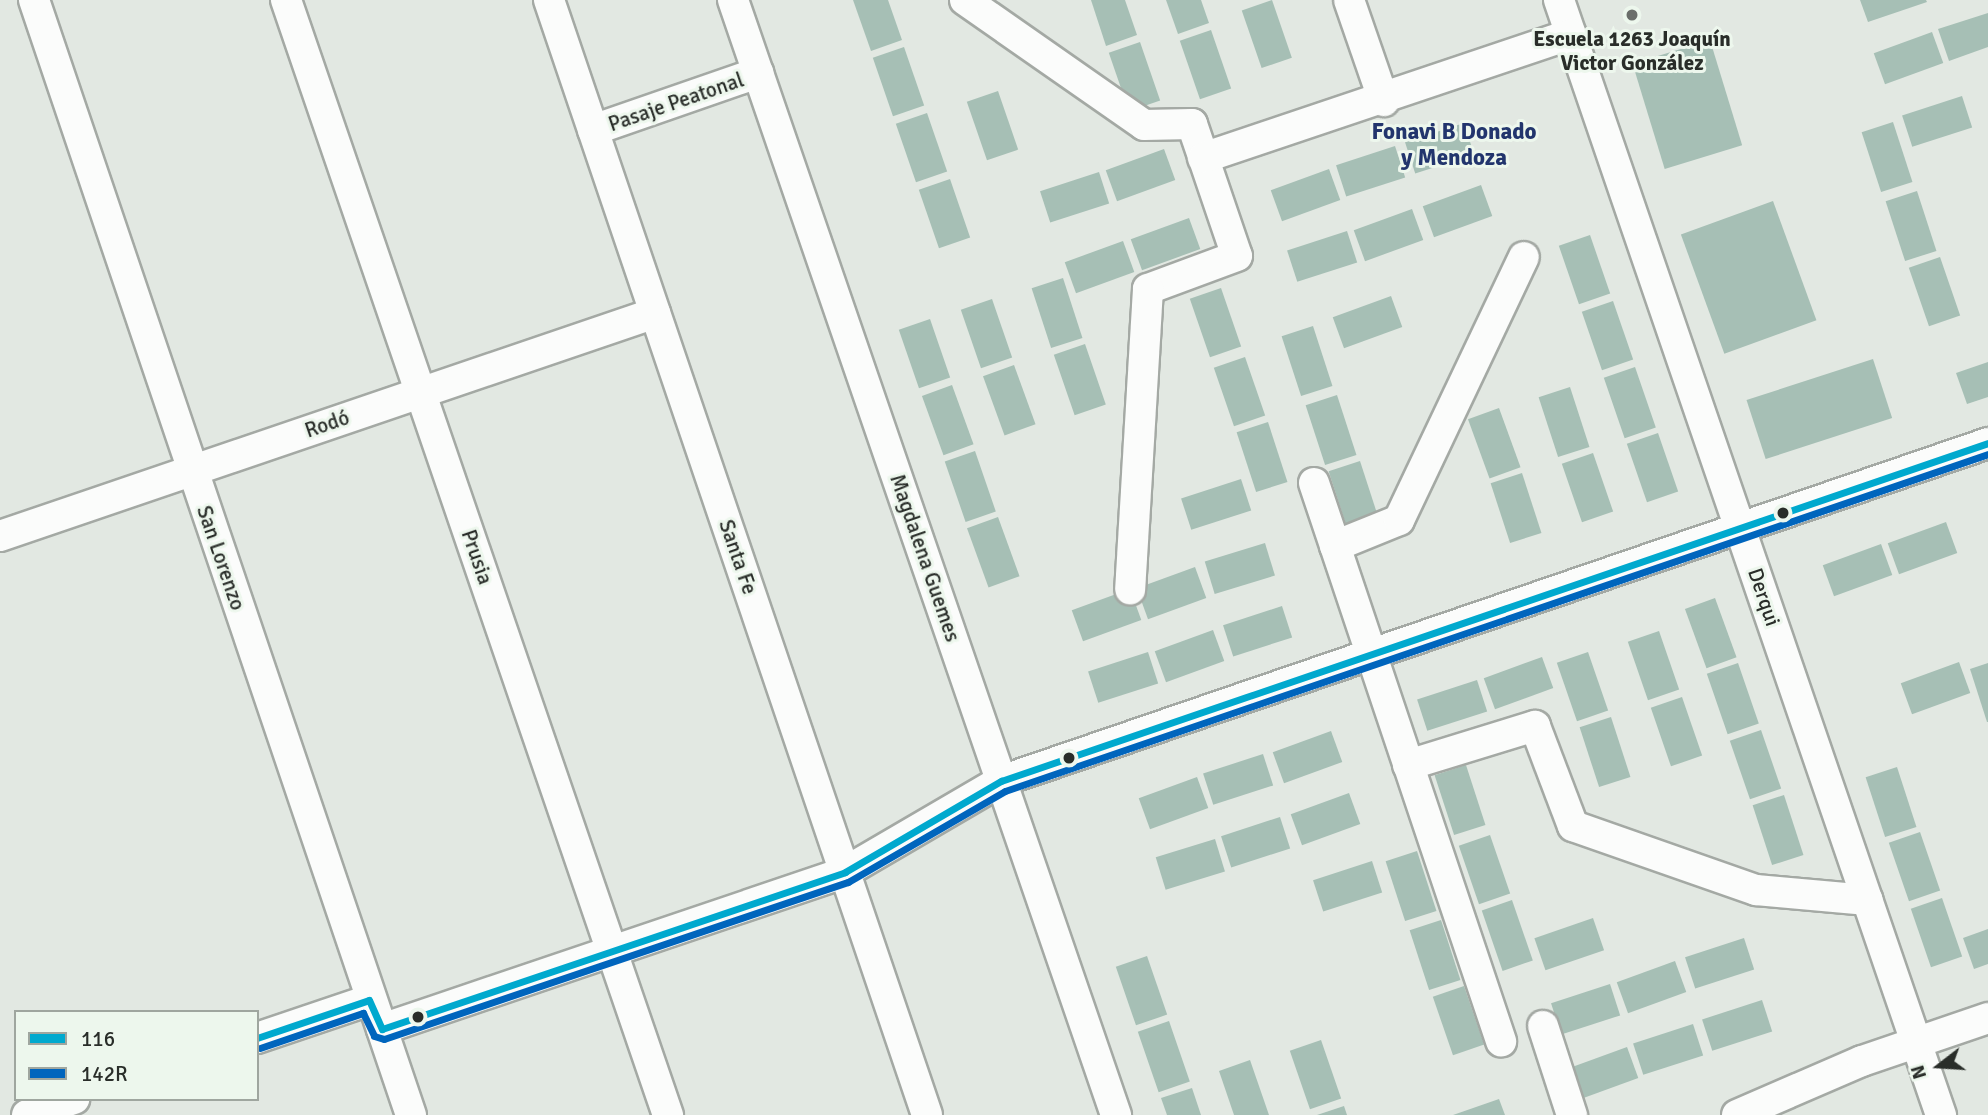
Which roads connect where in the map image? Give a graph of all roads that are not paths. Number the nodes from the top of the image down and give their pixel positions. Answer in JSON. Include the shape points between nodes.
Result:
{"nodes":[{"id":1,"x":34,"y":0,"type":"edge"},
{"id":2,"x":286,"y":0,"type":"edge"},
{"id":3,"x":549,"y":0,"type":"edge"},
{"id":4,"x":734,"y":0,"type":"edge"},
{"id":5,"x":965,"y":0,"type":"edge"},
{"id":6,"x":1349,"y":0,"type":"edge"},
{"id":7,"x":1559,"y":0,"type":"edge"},
{"id":8,"x":1571,"y":34,"type":"junction"},
{"id":9,"x":758,"y":73,"type":"junction"},
{"id":10,"x":1384,"y":101,"type":"junction"},
{"id":11,"x":593,"y":130,"type":"junction"},
{"id":12,"x":1203,"y":159,"type":"junction"},
{"id":13,"x":1524,"y":257,"type":"dead end"},
{"id":14,"x":655,"y":313,"type":"junction"},
{"id":15,"x":420,"y":392,"type":"junction"},
{"id":16,"x":1988,"y":443,"type":"edge"},
{"id":17,"x":191,"y":471,"type":"junction"},
{"id":18,"x":1314,"y":483,"type":"dead end"},
{"id":19,"x":1740,"y":528,"type":"junction"},
{"id":20,"x":0,"y":536,"type":"edge"},
{"id":21,"x":1335,"y":546,"type":"junction"},
{"id":22,"x":1130,"y":589,"type":"dead end"},
{"id":23,"x":1372,"y":654,"type":"junction"},
{"id":24,"x":1409,"y":765,"type":"junction"},
{"id":25,"x":1001,"y":781,"type":"junction"},
{"id":26,"x":845,"y":872,"type":"junction"},
{"id":27,"x":1868,"y":900,"type":"junction"},
{"id":28,"x":612,"y":951,"type":"junction"},
{"id":29,"x":369,"y":1000,"type":"junction"},
{"id":30,"x":1988,"y":1018,"type":"edge"},
{"id":31,"x":1543,"y":1026,"type":"dead end"},
{"id":32,"x":382,"y":1029,"type":"junction"},
{"id":33,"x":259,"y":1037,"type":"edge"},
{"id":34,"x":1501,"y":1041,"type":"dead end"},
{"id":35,"x":1916,"y":1042,"type":"junction"},
{"id":36,"x":68,"y":1101,"type":"edge"},
{"id":37,"x":27,"y":1115,"type":"edge"},
{"id":38,"x":411,"y":1115,"type":"edge"},
{"id":39,"x":668,"y":1115,"type":"edge"},
{"id":40,"x":927,"y":1115,"type":"edge"},
{"id":41,"x":1116,"y":1115,"type":"edge"},
{"id":42,"x":1572,"y":1115,"type":"edge"},
{"id":43,"x":1737,"y":1115,"type":"edge"},
{"id":44,"x":1941,"y":1115,"type":"edge"}],
"edges":[{"from":1,"to":17,"type":"street","name":"San Lorenzo"},
{"from":2,"to":15,"type":"street","name":"Prusia"},
{"from":3,"to":11,"type":"street","name":"Santa Fe"},
{"from":4,"to":9,"type":"street","name":"Magdalena Guemes"},
{"from":5,"to":12,"type":"street","via":[[1144,125],[1192,124]]},
{"from":6,"to":10,"type":"street"},
{"from":7,"to":8,"type":"street","name":"Derqui"},
{"from":8,"to":10,"type":"street"},
{"from":8,"to":19,"type":"street","name":"Derqui"},
{"from":9,"to":11,"type":"street","name":"Pasaje Peatonal"},
{"from":9,"to":25,"type":"street","name":"Magdalena Guemes"},
{"from":10,"to":12,"type":"street"},
{"from":11,"to":14,"type":"street","name":"Santa Fe"},
{"from":12,"to":22,"type":"street","via":[[1237,256],[1149,289]]},
{"from":13,"to":21,"type":"street","via":[[1399,520]]},
{"from":14,"to":15,"type":"street","name":"Rodó"},
{"from":14,"to":26,"type":"street","name":"Santa Fe"},
{"from":15,"to":17,"type":"street","name":"Rodó"},
{"from":15,"to":28,"type":"street","name":"Prusia"},
{"from":16,"to":19,"type":"street"},
{"from":17,"to":20,"type":"street","name":"Rodó"},
{"from":17,"to":29,"type":"street","name":"San Lorenzo"},
{"from":18,"to":21,"type":"street"},
{"from":19,"to":23,"type":"street"},
{"from":19,"to":27,"type":"street","name":"Derqui"},
{"from":21,"to":23,"type":"street"},
{"from":23,"to":24,"type":"street"},
{"from":23,"to":25,"type":"street"},
{"from":24,"to":27,"type":"street","via":[[1535,726],[1573,826],[1756,890]]},
{"from":24,"to":34,"type":"street"},
{"from":25,"to":26,"type":"street"},
{"from":25,"to":41,"type":"street","name":"Magdalena Guemes"},
{"from":26,"to":28,"type":"street"},
{"from":26,"to":40,"type":"street","name":"Santa Fe"},
{"from":27,"to":35,"type":"street","name":"Derqui"},
{"from":28,"to":32,"type":"street"},
{"from":28,"to":39,"type":"street","name":"Prusia"},
{"from":29,"to":32,"type":"street","name":"San Lorenzo"},
{"from":29,"to":33,"type":"street"},
{"from":30,"to":35,"type":"street"},
{"from":31,"to":42,"type":"street"},
{"from":32,"to":38,"type":"street","name":"San Lorenzo"},
{"from":35,"to":43,"type":"street"},
{"from":35,"to":44,"type":"street","name":"Derqui"},
{"from":36,"to":37,"type":"street"}]}
